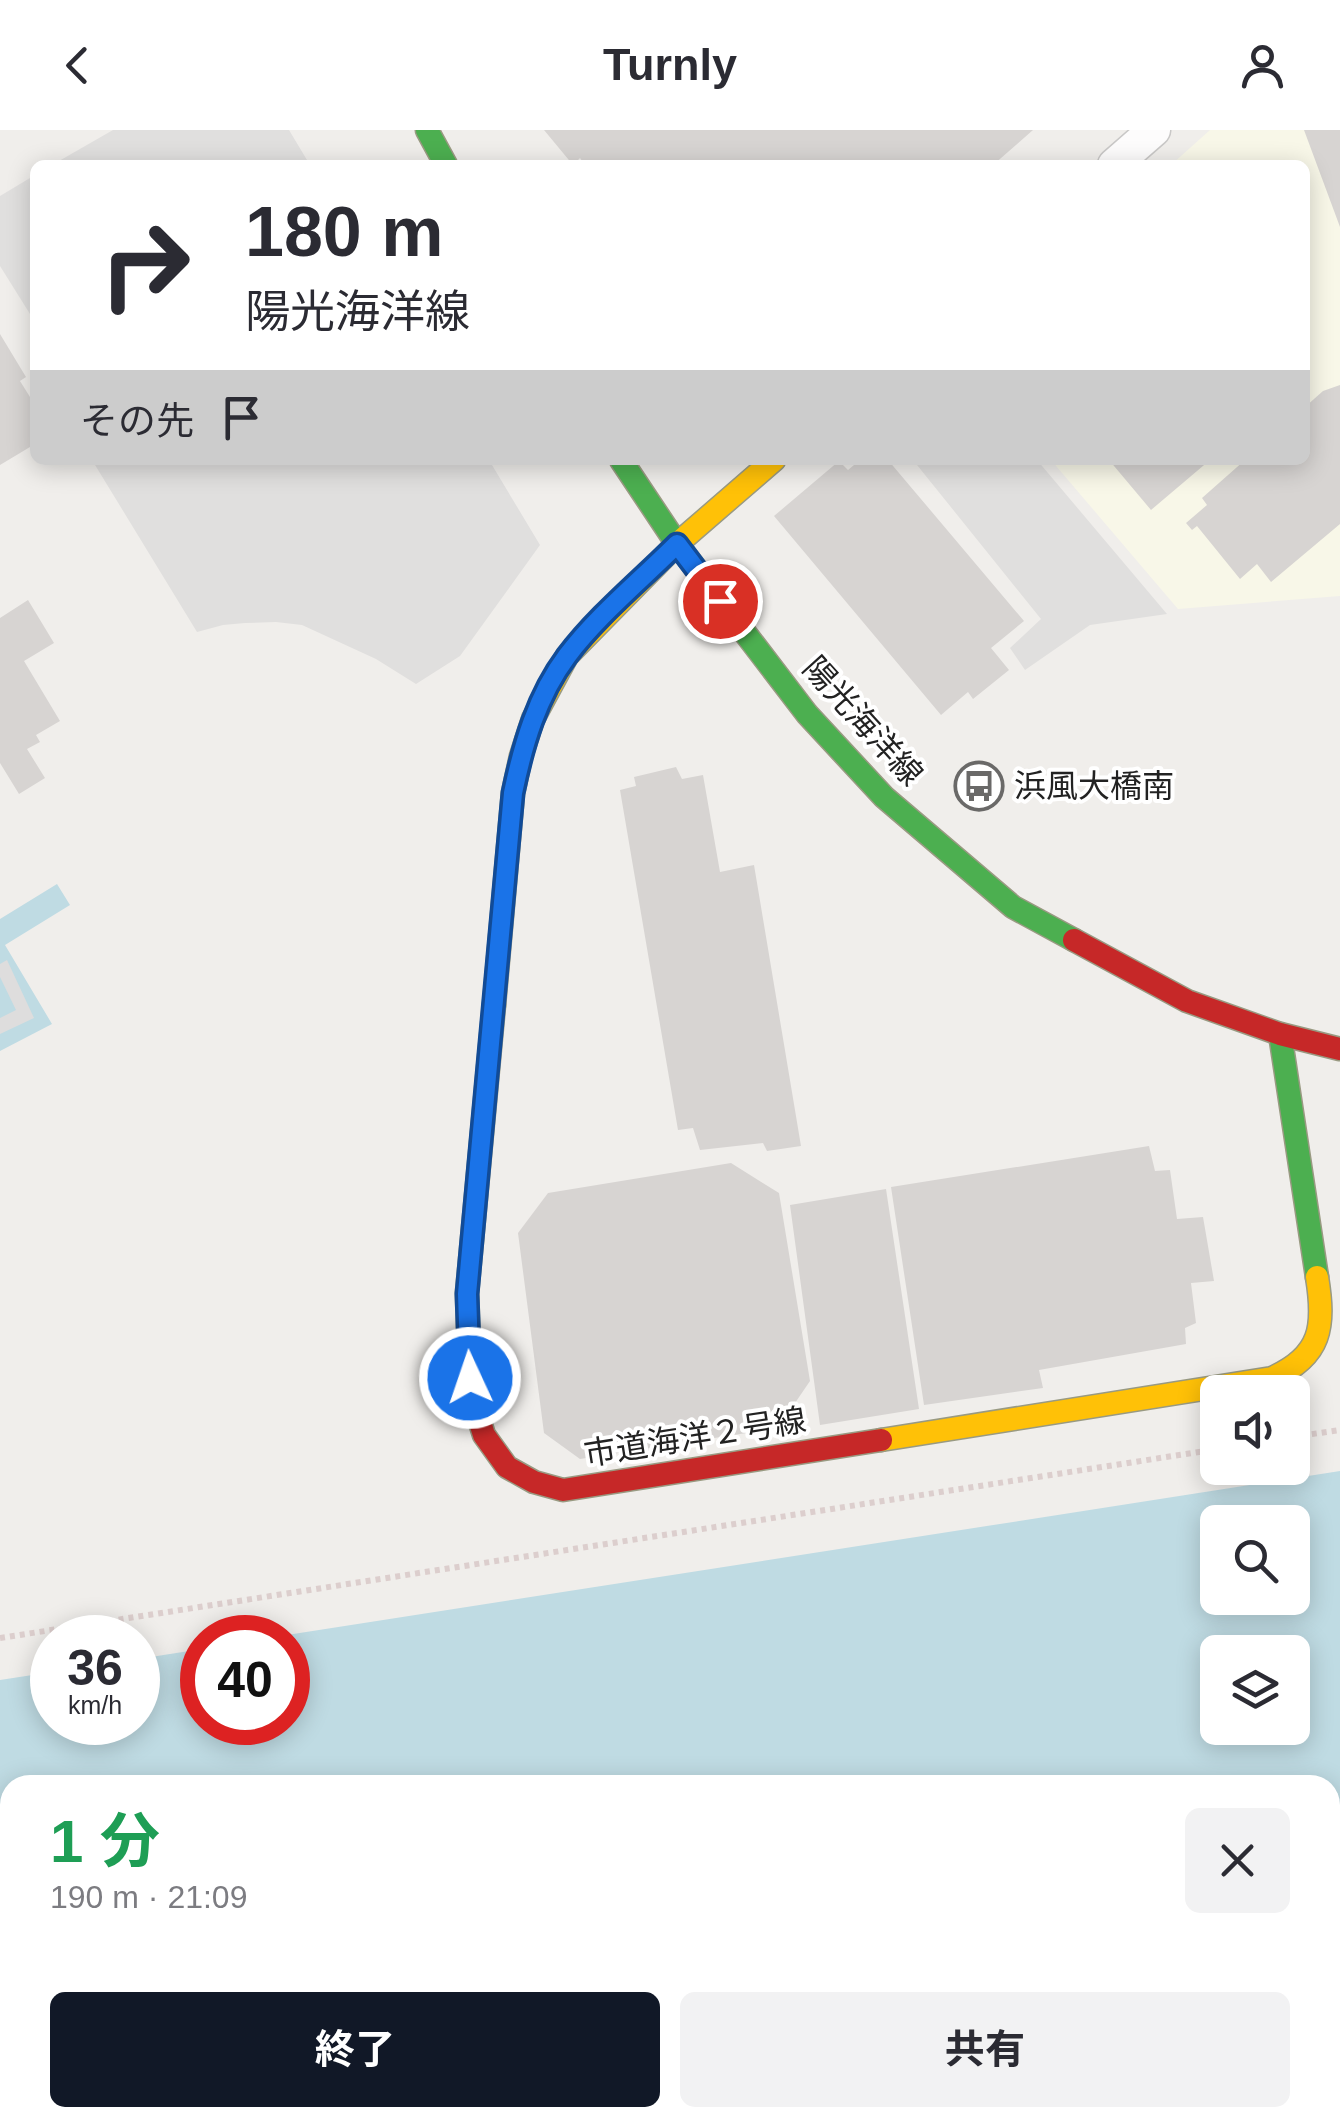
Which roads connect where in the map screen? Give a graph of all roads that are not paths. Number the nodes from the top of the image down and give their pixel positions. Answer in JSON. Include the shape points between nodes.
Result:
{"nodes":[{"id":1,"x":427,"y":130,"type":"edge"},
{"id":2,"x":1154,"y":130,"type":"edge"},
{"id":3,"x":443,"y":160,"type":"edge"},
{"id":4,"x":1120,"y":160,"type":"edge"},
{"id":5,"x":623,"y":465,"type":"edge"},
{"id":6,"x":768,"y":465,"type":"edge"},
{"id":7,"x":677,"y":544,"type":"junction"},
{"id":8,"x":1280,"y":1034,"type":"junction"},
{"id":9,"x":1340,"y":1048,"type":"edge"}],
"edges":[{"from":1,"to":3,"type":"street"},
{"from":2,"to":4,"type":"street"},
{"from":5,"to":7,"type":"street","name":"陽光海洋線"},
{"from":6,"to":7,"type":"street","name":"市道海洋２号線"},
{"from":7,"to":8,"type":"street","name":"陽光海洋線","via":[[807,714],[884,797],[1013,907],[1188,1001]]},
{"from":7,"to":8,"type":"street","name":"市道海洋２号線","via":[[567,656],[532,719],[513,793],[467,1294],[475,1406],[484,1435],[507,1467],[563,1490],[1284,1376],[1318,1336],[1322,1308]]},
{"from":8,"to":9,"type":"street","name":"陽光海洋線"}]}
